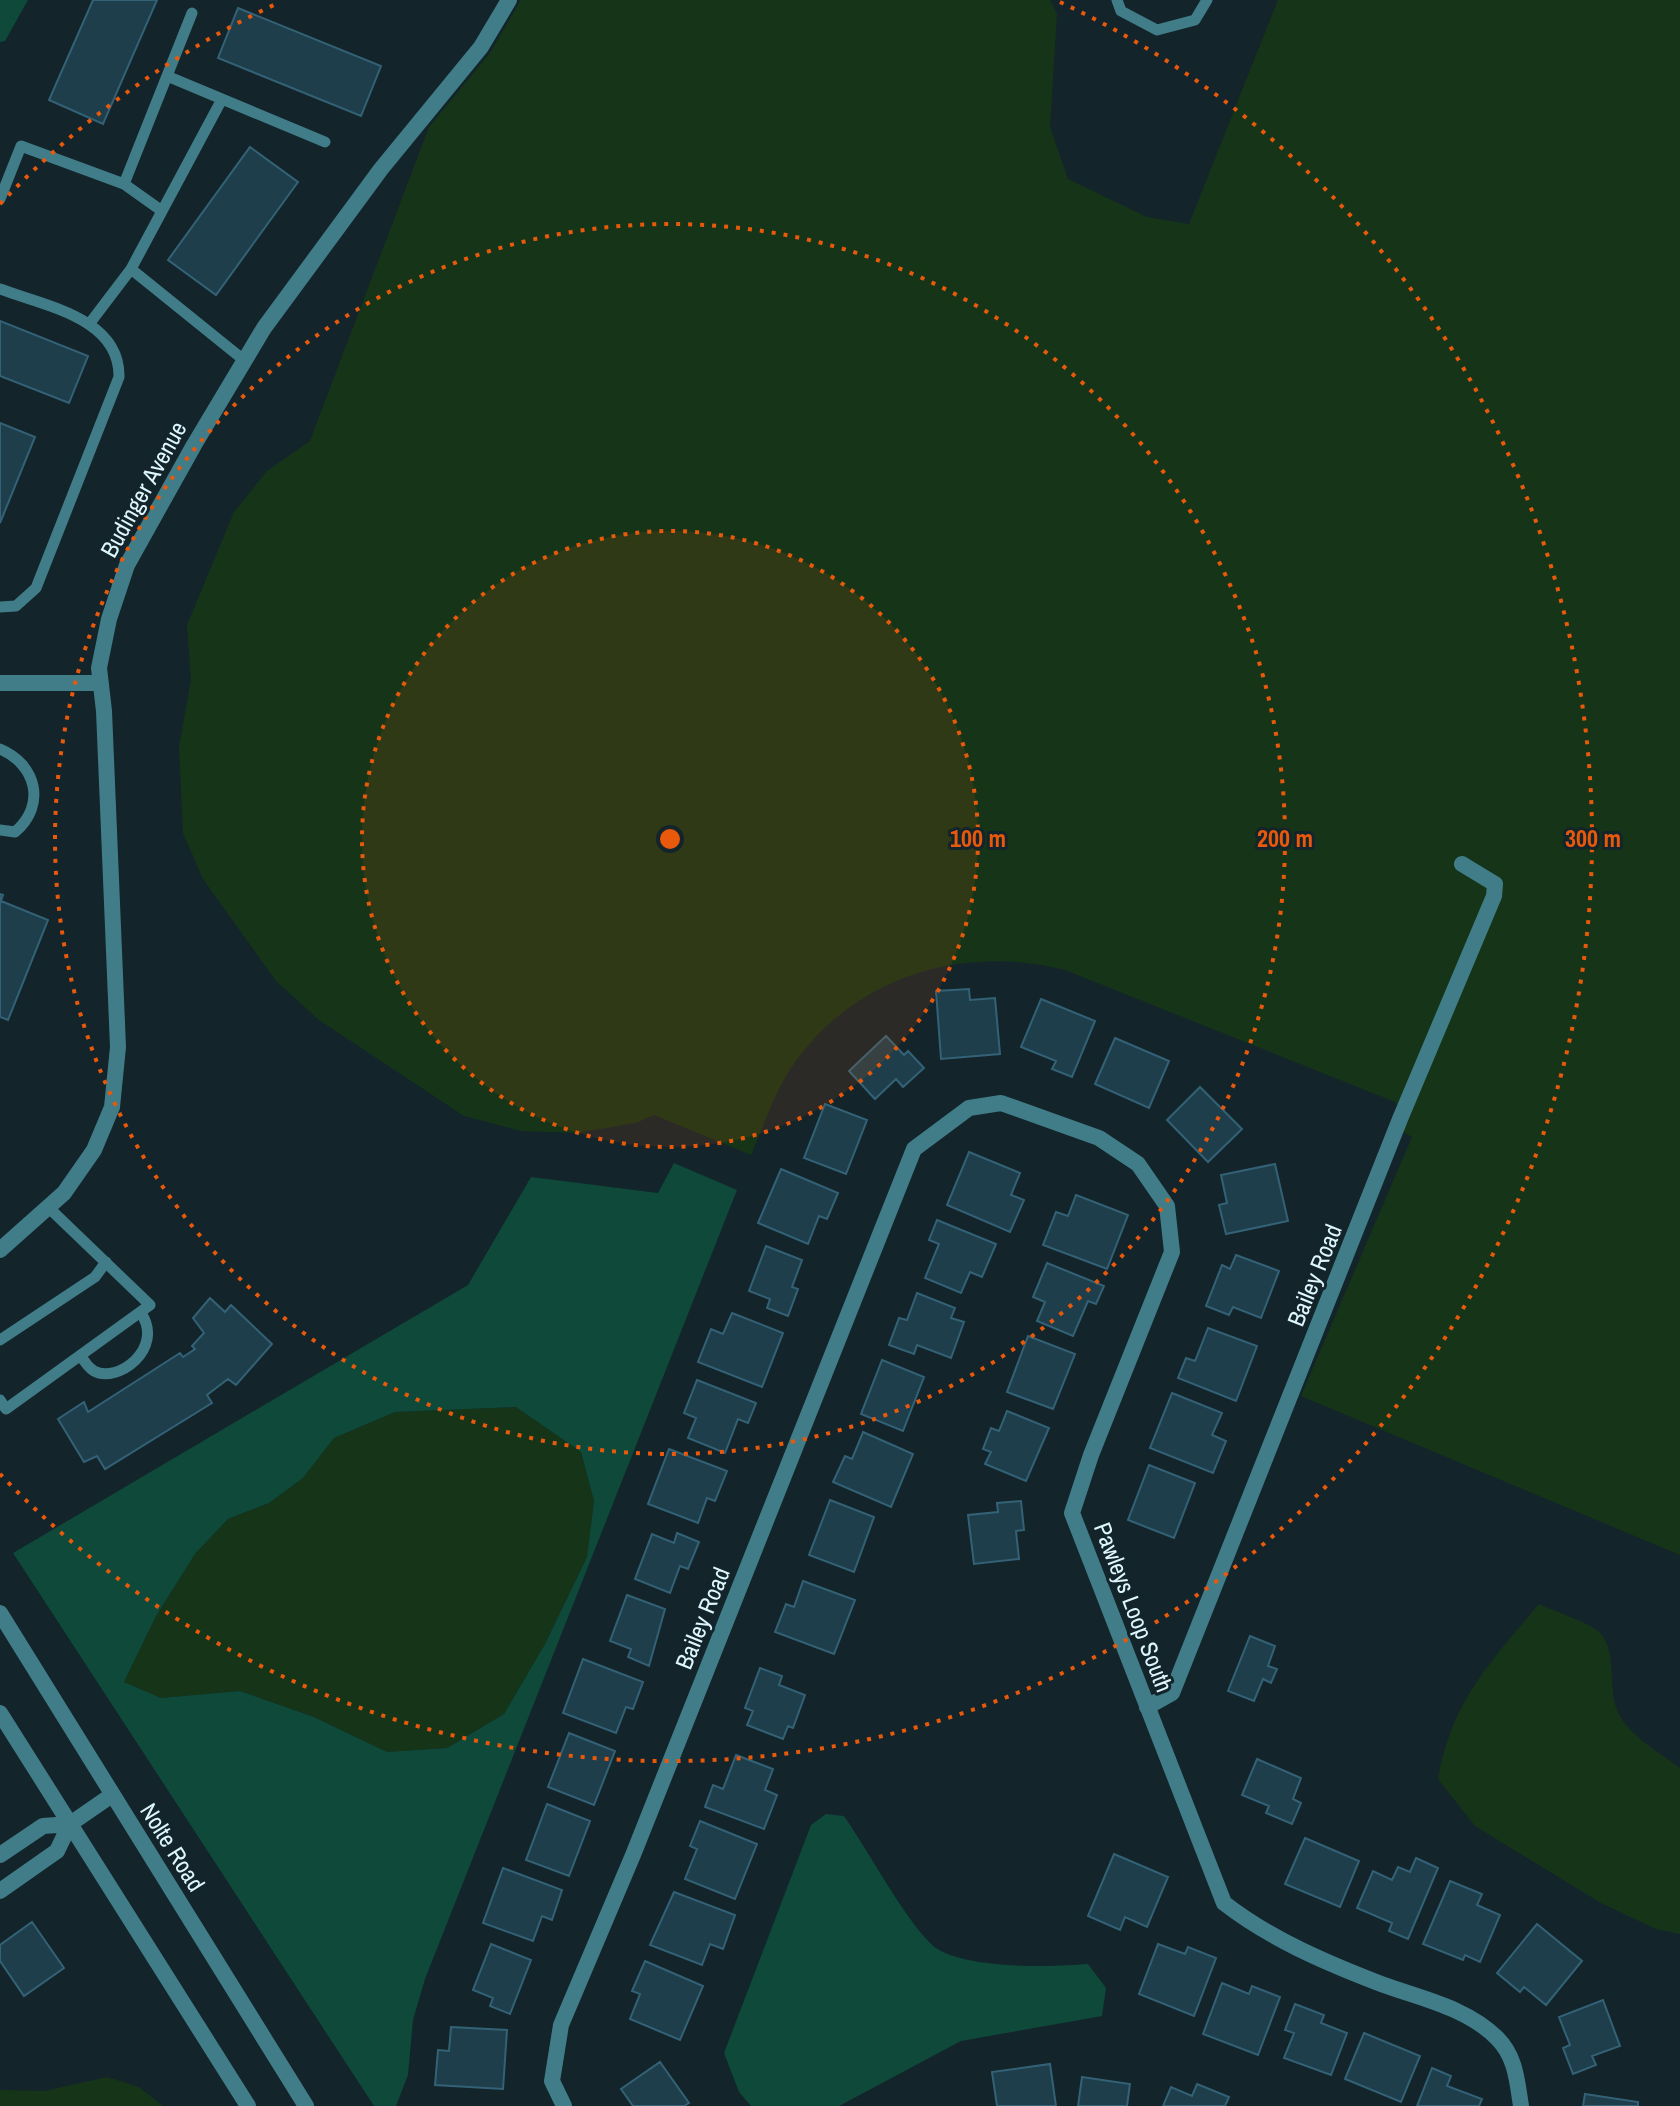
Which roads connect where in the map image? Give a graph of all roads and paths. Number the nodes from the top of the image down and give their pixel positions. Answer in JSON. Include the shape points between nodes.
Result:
{"nodes":[{"id":1,"x":509,"y":0,"type":"edge"},
{"id":2,"x":1117,"y":0,"type":"edge"},
{"id":3,"x":1207,"y":0,"type":"edge"},
{"id":4,"x":192,"y":13,"type":"dead end"},
{"id":5,"x":167,"y":76,"type":"junction"},
{"id":6,"x":221,"y":101,"type":"junction"},
{"id":7,"x":325,"y":142,"type":"dead end"},
{"id":8,"x":124,"y":184,"type":"junction"},
{"id":9,"x":0,"y":199,"type":"edge"},
{"id":10,"x":162,"y":211,"type":"junction"},
{"id":11,"x":131,"y":269,"type":"junction"},
{"id":12,"x":0,"y":289,"type":"edge"},
{"id":13,"x":90,"y":323,"type":"junction"},
{"id":14,"x":245,"y":361,"type":"junction"},
{"id":15,"x":0,"y":607,"type":"edge"},
{"id":16,"x":0,"y":683,"type":"edge"},
{"id":17,"x":100,"y":683,"type":"junction"},
{"id":18,"x":0,"y":749,"type":"edge"},
{"id":19,"x":0,"y":830,"type":"edge"},
{"id":20,"x":1462,"y":864,"type":"dead end"},
{"id":21,"x":914,"y":1149,"type":"joint"},
{"id":22,"x":48,"y":1207,"type":"junction"},
{"id":23,"x":1,"y":1248,"type":"edge"},
{"id":24,"x":106,"y":1262,"type":"junction"},
{"id":25,"x":141,"y":1313,"type":"junction"},
{"id":26,"x":0,"y":1340,"type":"edge"},
{"id":27,"x":81,"y":1356,"type":"junction"},
{"id":28,"x":0,"y":1400,"type":"edge"},
{"id":29,"x":0,"y":1613,"type":"edge"},
{"id":30,"x":1147,"y":1707,"type":"junction"},
{"id":31,"x":0,"y":1713,"type":"edge"},
{"id":32,"x":112,"y":1795,"type":"junction"},
{"id":33,"x":70,"y":1824,"type":"junction"},
{"id":34,"x":0,"y":1855,"type":"edge"},
{"id":35,"x":0,"y":1891,"type":"edge"},
{"id":36,"x":248,"y":2106,"type":"edge"},
{"id":37,"x":306,"y":2106,"type":"edge"},
{"id":38,"x":564,"y":2106,"type":"edge"},
{"id":39,"x":1521,"y":2106,"type":"edge"}],
"edges":[{"from":1,"to":14,"type":"street","name":"Budinger Avenue","via":[[481,47],[381,169]]},
{"from":2,"to":3,"type":"lane","via":[[1121,11],[1157,30],[1195,20]]},
{"from":4,"to":5,"type":"lane"},
{"from":5,"to":6,"type":"lane"},
{"from":5,"to":8,"type":"lane"},
{"from":6,"to":7,"type":"lane"},
{"from":6,"to":10,"type":"lane"},
{"from":8,"to":9,"type":"lane","via":[[21,146]]},
{"from":8,"to":10,"type":"lane"},
{"from":10,"to":11,"type":"lane"},
{"from":11,"to":13,"type":"lane"},
{"from":11,"to":14,"type":"lane"},
{"from":12,"to":13,"type":"lane"},
{"from":13,"to":15,"type":"lane","via":[[119,359],[119,377],[36,588],[16,606]]},
{"from":14,"to":17,"type":"street","name":"Budinger Avenue","via":[[127,565],[109,619]]},
{"from":16,"to":17,"type":"street"},
{"from":17,"to":22,"type":"street","name":"Budinger Avenue","via":[[116,1062],[112,1107],[94,1150]]},
{"from":18,"to":19,"type":"lane","via":[[16,755],[33,775],[34,798],[28,821],[15,832]]},
{"from":20,"to":30,"type":"street","name":"Bailey Road","via":[[1495,884],[1494,896],[1172,1693]]},
{"from":21,"to":30,"type":"street","name":"Pawleys Loop South","via":[[969,1108],[1001,1103],[1099,1138],[1138,1164],[1167,1206],[1172,1252],[1072,1513]]},
{"from":21,"to":38,"type":"street","name":"Bailey Road","via":[[561,2025],[552,2081]]},
{"from":22,"to":23,"type":"street","name":"Budinger Avenue"},
{"from":22,"to":24,"type":"lane"},
{"from":24,"to":25,"type":"lane","via":[[150,1305]]},
{"from":24,"to":26,"type":"lane","via":[[95,1277]]},
{"from":25,"to":27,"type":"lane"},
{"from":25,"to":27,"type":"lane","via":[[150,1335],[146,1349],[134,1360],[102,1373],[93,1371]]},
{"from":27,"to":28,"type":"lane","via":[[6,1409]]},
{"from":29,"to":32,"type":"street","name":"Nolte Road"},
{"from":30,"to":39,"type":"street","name":"Pawleys Loop South","via":[[1224,1903],[1261,1931],[1374,1982],[1469,2015],[1498,2039],[1515,2064]]},
{"from":31,"to":33,"type":"street"},
{"from":32,"to":33,"type":"street"},
{"from":32,"to":37,"type":"street","name":"Nolte Road"},
{"from":33,"to":34,"type":"street","via":[[43,1826]]},
{"from":33,"to":35,"type":"street","via":[[57,1851]]},
{"from":33,"to":36,"type":"street"}]}
